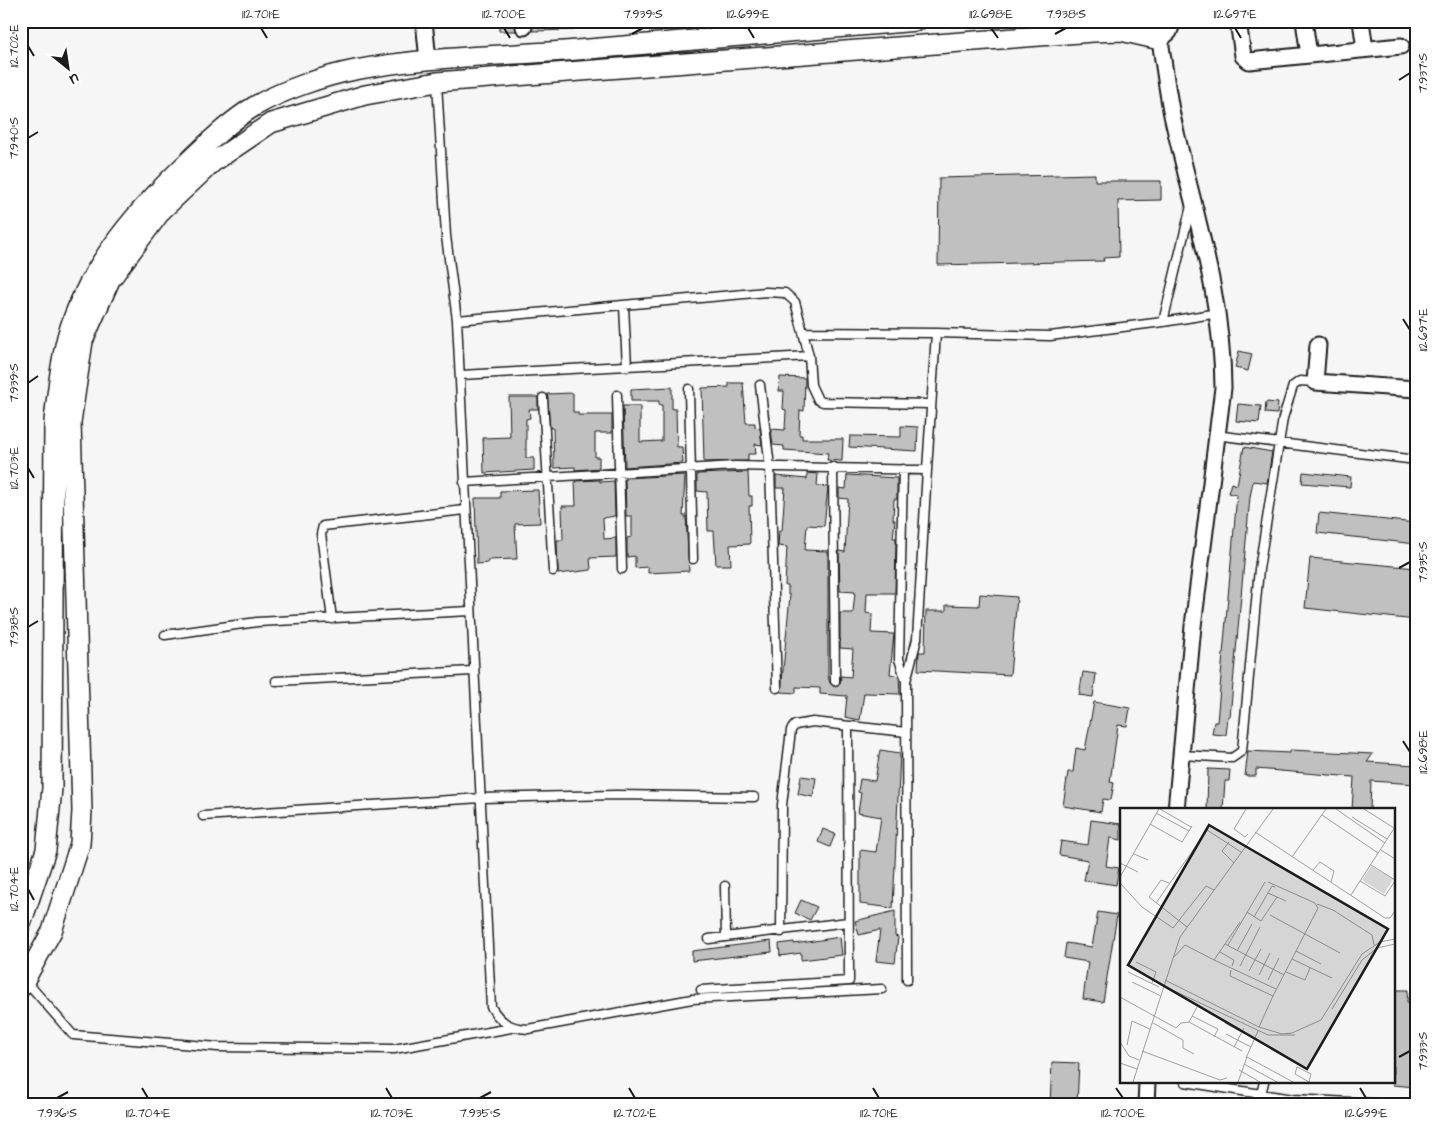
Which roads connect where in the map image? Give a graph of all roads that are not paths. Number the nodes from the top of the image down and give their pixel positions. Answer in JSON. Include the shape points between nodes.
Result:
{"nodes":[{"id":1,"x":424,"y":21,"type":"edge"},
{"id":2,"x":916,"y":21,"type":"edge"},
{"id":3,"x":1238,"y":21,"type":"edge"},
{"id":4,"x":1304,"y":21,"type":"edge"},
{"id":5,"x":1360,"y":21,"type":"edge"},
{"id":6,"x":1162,"y":27,"type":"edge"},
{"id":7,"x":1400,"y":46,"type":"dead end"},
{"id":8,"x":1365,"y":50,"type":"junction"},
{"id":9,"x":1309,"y":55,"type":"junction"},
{"id":10,"x":428,"y":60,"type":"junction"},
{"id":11,"x":436,"y":82,"type":"junction"},
{"id":12,"x":1192,"y":199,"type":"junction"},
{"id":13,"x":624,"y":306,"type":"junction"},
{"id":14,"x":1219,"y":313,"type":"junction"},
{"id":15,"x":457,"y":320,"type":"junction"},
{"id":16,"x":1163,"y":322,"type":"junction"},
{"id":17,"x":803,"y":332,"type":"junction"},
{"id":18,"x":936,"y":333,"type":"junction"},
{"id":19,"x":1318,"y":345,"type":"dead end"},
{"id":20,"x":808,"y":356,"type":"junction"},
{"id":21,"x":627,"y":366,"type":"junction"},
{"id":22,"x":461,"y":375,"type":"junction"},
{"id":23,"x":1315,"y":382,"type":"junction"},
{"id":24,"x":760,"y":384,"type":"dead end"},
{"id":25,"x":689,"y":388,"type":"dead end"},
{"id":26,"x":1416,"y":388,"type":"edge"},
{"id":27,"x":617,"y":395,"type":"dead end"},
{"id":28,"x":543,"y":398,"type":"dead end"},
{"id":29,"x":930,"y":404,"type":"junction"},
{"id":30,"x":1215,"y":435,"type":"junction"},
{"id":31,"x":1281,"y":444,"type":"junction"},
{"id":32,"x":1416,"y":460,"type":"edge"},
{"id":33,"x":689,"y":467,"type":"junction"},
{"id":34,"x":770,"y":467,"type":"junction"},
{"id":35,"x":833,"y":467,"type":"junction"},
{"id":36,"x":903,"y":469,"type":"junction"},
{"id":37,"x":926,"y":470,"type":"junction"},
{"id":38,"x":620,"y":472,"type":"junction"},
{"id":39,"x":549,"y":479,"type":"junction"},
{"id":40,"x":464,"y":482,"type":"junction"},
{"id":41,"x":465,"y":510,"type":"junction"},
{"id":42,"x":693,"y":559,"type":"dead end"},
{"id":43,"x":622,"y":569,"type":"dead end"},
{"id":44,"x":553,"y":571,"type":"dead end"},
{"id":45,"x":470,"y":611,"type":"junction"},
{"id":46,"x":332,"y":619,"type":"junction"},
{"id":47,"x":165,"y":636,"type":"dead end"},
{"id":48,"x":473,"y":671,"type":"junction"},
{"id":49,"x":276,"y":681,"type":"dead end"},
{"id":50,"x":835,"y":681,"type":"dead end"},
{"id":51,"x":906,"y":681,"type":"junction"},
{"id":52,"x":777,"y":688,"type":"dead end"},
{"id":53,"x":848,"y":727,"type":"junction"},
{"id":54,"x":906,"y":732,"type":"junction"},
{"id":55,"x":1182,"y":755,"type":"junction"},
{"id":56,"x":754,"y":797,"type":"dead end"},
{"id":57,"x":481,"y":798,"type":"junction"},
{"id":58,"x":1176,"y":808,"type":"edge"},
{"id":59,"x":203,"y":816,"type":"dead end"},
{"id":60,"x":725,"y":886,"type":"dead end"},
{"id":61,"x":848,"y":922,"type":"junction"},
{"id":62,"x":21,"y":924,"type":"edge"},
{"id":63,"x":781,"y":932,"type":"junction"},
{"id":64,"x":726,"y":937,"type":"junction"},
{"id":65,"x":709,"y":939,"type":"dead end"},
{"id":66,"x":907,"y":980,"type":"dead end"},
{"id":67,"x":24,"y":984,"type":"edge"},
{"id":68,"x":882,"y":988,"type":"dead end"},
{"id":69,"x":701,"y":990,"type":"dead end"},
{"id":70,"x":511,"y":1028,"type":"junction"},
{"id":71,"x":1147,"y":1084,"type":"edge"},
{"id":72,"x":1207,"y":1084,"type":"edge"},
{"id":73,"x":1264,"y":1084,"type":"edge"},
{"id":74,"x":1261,"y":1094,"type":"junction"},
{"id":75,"x":1146,"y":1105,"type":"edge"},
{"id":76,"x":1406,"y":1105,"type":"edge"}],
"edges":[{"from":1,"to":10,"type":"street"},
{"from":2,"to":10,"type":"street"},
{"from":3,"to":9,"type":"street","via":[[1246,60]]},
{"from":4,"to":9,"type":"street"},
{"from":5,"to":8,"type":"street"},
{"from":6,"to":11,"type":"street"},
{"from":6,"to":12,"type":"street","via":[[1172,113]]},
{"from":7,"to":8,"type":"street"},
{"from":8,"to":9,"type":"street"},
{"from":10,"to":62,"type":"street","via":[[354,70],[287,91],[248,111],[224,128],[168,180],[128,224],[81,301],[68,336],[54,421],[52,788],[47,841]]},
{"from":11,"to":15,"type":"lane","via":[[446,236]]},
{"from":11,"to":67,"type":"street","via":[[365,95],[271,123],[212,163],[156,218],[110,280],[82,340],[71,422],[82,811],[80,844],[52,931]]},
{"from":12,"to":14,"type":"street"},
{"from":12,"to":16,"type":"lane"},
{"from":13,"to":15,"type":"lane"},
{"from":13,"to":17,"type":"lane","via":[[766,292],[785,293],[795,302]]},
{"from":13,"to":21,"type":"lane"},
{"from":14,"to":16,"type":"lane"},
{"from":14,"to":30,"type":"street","via":[[1223,388]]},
{"from":15,"to":22,"type":"lane"},
{"from":16,"to":18,"type":"lane","via":[[1050,336]]},
{"from":17,"to":18,"type":"lane"},
{"from":17,"to":20,"type":"lane"},
{"from":18,"to":29,"type":"lane"},
{"from":19,"to":23,"type":"street"},
{"from":20,"to":21,"type":"lane"},
{"from":20,"to":29,"type":"lane","via":[[812,393],[823,402]]},
{"from":21,"to":22,"type":"lane"},
{"from":22,"to":40,"type":"lane"},
{"from":23,"to":26,"type":"street"},
{"from":23,"to":31,"type":"lane","via":[[1300,381],[1292,386],[1283,418]]},
{"from":24,"to":34,"type":"lane"},
{"from":25,"to":33,"type":"lane"},
{"from":27,"to":38,"type":"lane"},
{"from":28,"to":39,"type":"lane"},
{"from":29,"to":37,"type":"lane"},
{"from":30,"to":31,"type":"lane"},
{"from":30,"to":55,"type":"street"},
{"from":31,"to":32,"type":"lane"},
{"from":31,"to":55,"type":"lane","via":[[1259,569],[1242,751],[1232,758]]},
{"from":33,"to":34,"type":"lane"},
{"from":33,"to":38,"type":"lane"},
{"from":33,"to":42,"type":"lane"},
{"from":34,"to":35,"type":"lane"},
{"from":34,"to":52,"type":"lane"},
{"from":35,"to":36,"type":"lane"},
{"from":35,"to":50,"type":"lane"},
{"from":36,"to":37,"type":"lane"},
{"from":36,"to":51,"type":"lane","via":[[900,659]]},
{"from":37,"to":51,"type":"lane","via":[[917,639]]},
{"from":38,"to":39,"type":"lane"},
{"from":38,"to":43,"type":"lane"},
{"from":39,"to":40,"type":"lane"},
{"from":39,"to":44,"type":"lane"},
{"from":40,"to":41,"type":"lane"},
{"from":41,"to":45,"type":"lane"},
{"from":41,"to":46,"type":"lane","via":[[323,526],[321,534]]},
{"from":45,"to":46,"type":"lane"},
{"from":45,"to":48,"type":"lane"},
{"from":46,"to":47,"type":"lane","via":[[257,622]]},
{"from":48,"to":49,"type":"lane"},
{"from":48,"to":57,"type":"lane"},
{"from":51,"to":54,"type":"lane"},
{"from":53,"to":54,"type":"lane"},
{"from":53,"to":61,"type":"lane"},
{"from":53,"to":63,"type":"lane","via":[[813,722],[794,725],[791,730],[782,805]]},
{"from":54,"to":66,"type":"lane"},
{"from":55,"to":58,"type":"street"},
{"from":56,"to":57,"type":"lane","via":[[616,795]]},
{"from":57,"to":59,"type":"lane"},
{"from":57,"to":70,"type":"lane","via":[[491,1008]]},
{"from":60,"to":64,"type":"lane"},
{"from":61,"to":63,"type":"lane"},
{"from":61,"to":69,"type":"lane","via":[[850,979],[847,982]]},
{"from":63,"to":64,"type":"lane"},
{"from":64,"to":65,"type":"lane"},
{"from":67,"to":70,"type":"lane","via":[[73,1035],[218,1047],[394,1049]]},
{"from":68,"to":70,"type":"lane","via":[[692,999],[528,1029]]},
{"from":71,"to":75,"type":"street"},
{"from":72,"to":74,"type":"lane"},
{"from":73,"to":74,"type":"lane"},
{"from":74,"to":76,"type":"lane","via":[[1293,1099]]}]}
